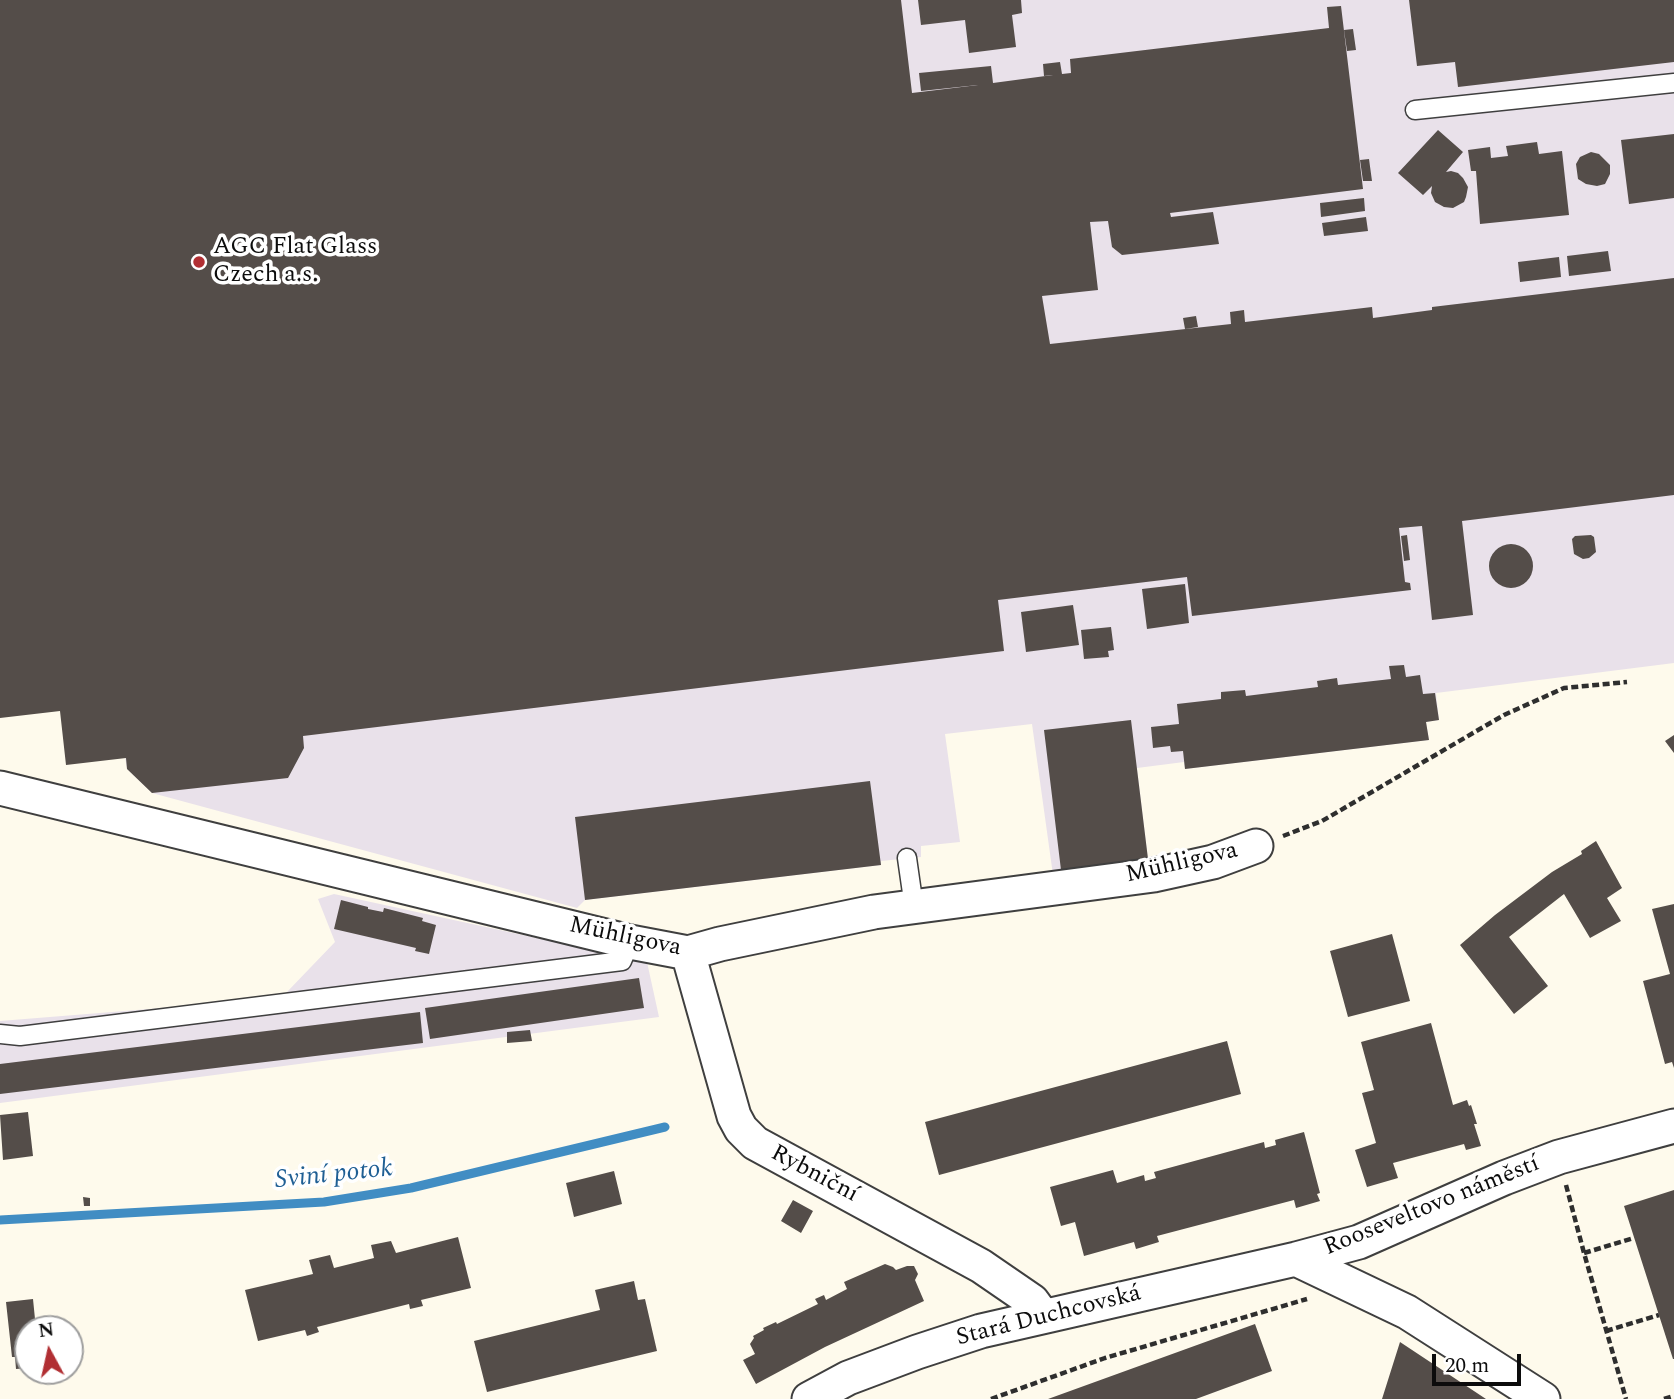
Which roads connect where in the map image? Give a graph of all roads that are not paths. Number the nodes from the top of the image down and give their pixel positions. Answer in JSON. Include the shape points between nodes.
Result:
{"nodes":[{"id":1,"x":1674,"y":83,"type":"edge"},
{"id":2,"x":1415,"y":110,"type":"dead end"},
{"id":3,"x":0,"y":788,"type":"edge"},
{"id":4,"x":1256,"y":846,"type":"road end"},
{"id":5,"x":907,"y":858,"type":"dead end"},
{"id":6,"x":914,"y":907,"type":"junction"},
{"id":7,"x":630,"y":942,"type":"junction"},
{"id":8,"x":688,"y":953,"type":"junction"},
{"id":9,"x":0,"y":1034,"type":"edge"},
{"id":10,"x":1674,"y":1126,"type":"edge"},
{"id":11,"x":1296,"y":1259,"type":"junction"},
{"id":12,"x":1043,"y":1316,"type":"junction"},
{"id":13,"x":809,"y":1399,"type":"edge"},
{"id":14,"x":1543,"y":1399,"type":"edge"}],
"edges":[{"from":1,"to":2,"type":"lane"},
{"from":3,"to":7,"type":"street","name":"Mühligova"},
{"from":4,"to":6,"type":"street","name":"Mühligova","via":[[1213,862],[1154,875]]},
{"from":5,"to":6,"type":"lane"},
{"from":6,"to":8,"type":"street","name":"Mühligova"},
{"from":7,"to":8,"type":"street","name":"Mühligova"},
{"from":7,"to":9,"type":"lane","via":[[622,961],[20,1036]]},
{"from":8,"to":12,"type":"street","name":"Rybniční","via":[[741,1129],[755,1143],[981,1266],[1032,1301]]},
{"from":10,"to":11,"type":"street","name":"Rooseveltovo náměstí","via":[[1559,1157],[1359,1242]]},
{"from":11,"to":12,"type":"street","name":"Stará Duchcovská"},
{"from":11,"to":14,"type":"street","name":"Rooseveltovo náměstí","via":[[1406,1311]]},
{"from":12,"to":13,"type":"street","name":"Stará Duchcovská","via":[[917,1352],[848,1377]]}]}
